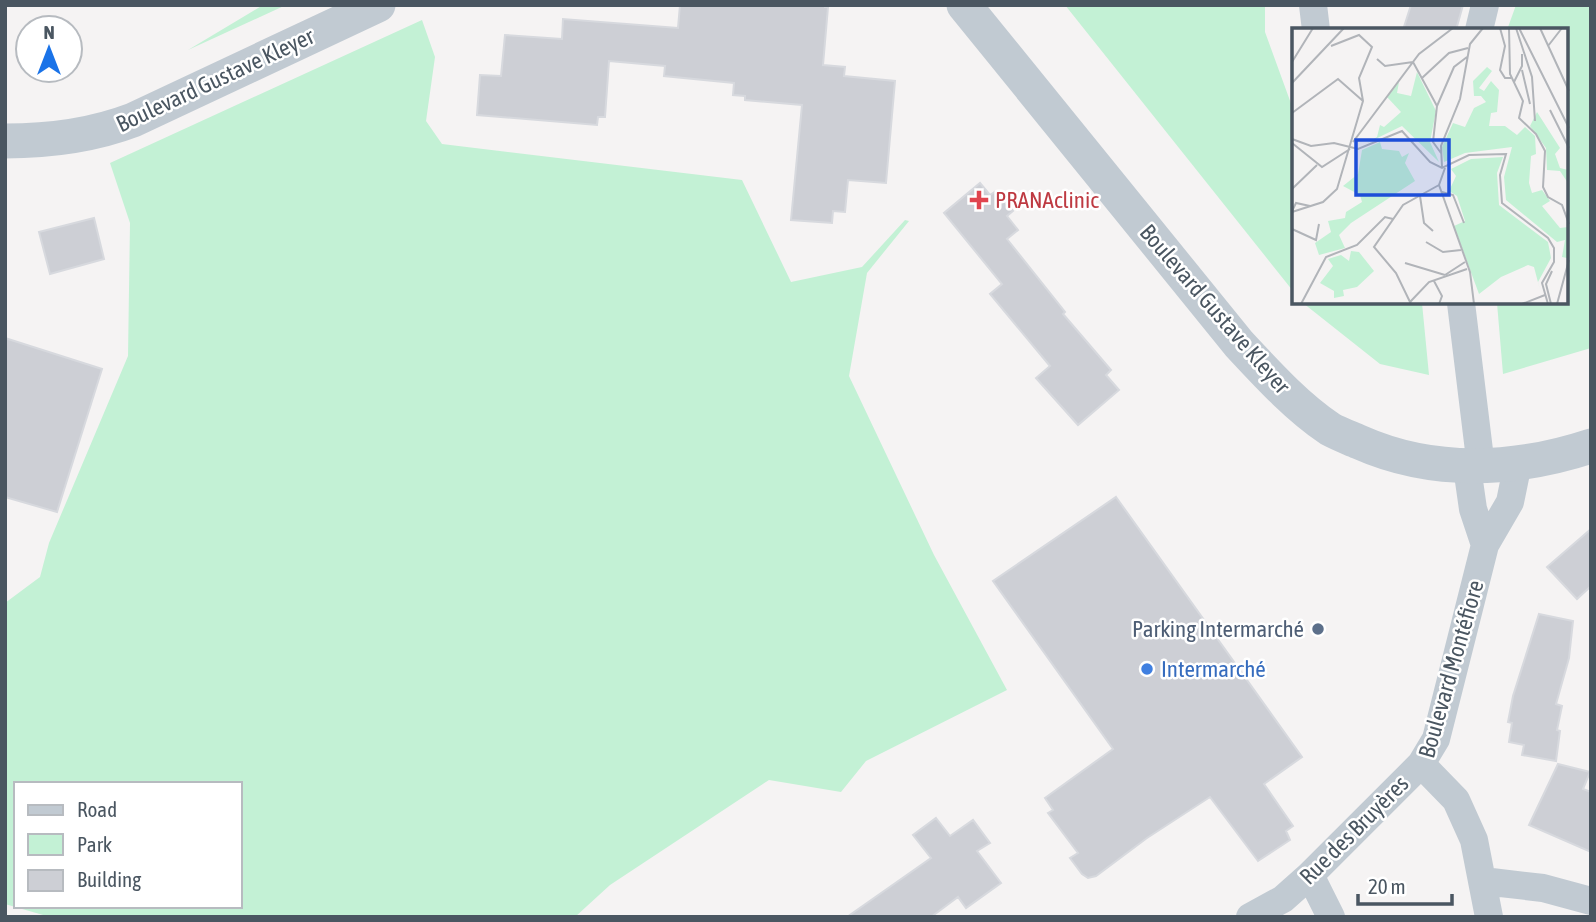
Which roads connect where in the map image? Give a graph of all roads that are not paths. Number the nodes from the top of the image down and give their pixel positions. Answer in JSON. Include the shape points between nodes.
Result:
{"nodes":[{"id":1,"x":378,"y":5,"type":"edge"},
{"id":2,"x":964,"y":5,"type":"edge"},
{"id":3,"x":1313,"y":5,"type":"edge"},
{"id":4,"x":1485,"y":5,"type":"edge"},
{"id":5,"x":1316,"y":28,"type":"edge"},
{"id":6,"x":1479,"y":28,"type":"edge"},
{"id":7,"x":5,"y":141,"type":"edge"},
{"id":8,"x":1462,"y":310,"type":"edge"},
{"id":9,"x":1591,"y":446,"type":"edge"},
{"id":10,"x":1518,"y":463,"type":"junction"},
{"id":11,"x":1474,"y":467,"type":"junction"},
{"id":12,"x":1485,"y":545,"type":"junction"},
{"id":13,"x":1421,"y":764,"type":"junction"},
{"id":14,"x":1310,"y":875,"type":"junction"},
{"id":15,"x":1483,"y":881,"type":"junction"},
{"id":16,"x":1591,"y":901,"type":"edge"},
{"id":17,"x":1250,"y":917,"type":"edge"},
{"id":18,"x":1331,"y":917,"type":"edge"},
{"id":19,"x":1489,"y":917,"type":"edge"}],
"edges":[{"from":1,"to":7,"type":"street","name":"Boulevard Gustave Kleyer","via":[[102,132],[46,141]]},
{"from":2,"to":11,"type":"street","name":"Boulevard Gustave Kleyer","via":[[1239,344],[1294,400],[1332,430],[1385,453]]},
{"from":3,"to":5,"type":"street"},
{"from":4,"to":6,"type":"street"},
{"from":8,"to":11,"type":"street"},
{"from":9,"to":10,"type":"street","name":"Boulevard Gustave Kleyer"},
{"from":10,"to":11,"type":"street","name":"Boulevard Gustave Kleyer"},
{"from":10,"to":12,"type":"street","name":"Boulevard Montéfiore","via":[[1510,502]]},
{"from":11,"to":12,"type":"street","via":[[1474,509]]},
{"from":12,"to":13,"type":"street","name":"Boulevard Montéfiore","via":[[1441,723]]},
{"from":13,"to":14,"type":"street","name":"Rue des Bruyères"},
{"from":13,"to":15,"type":"street","name":"Boulevard Montéfiore","via":[[1456,800],[1474,840]]},
{"from":14,"to":17,"type":"street","name":"Rue des Bruyères","via":[[1283,899]]},
{"from":14,"to":18,"type":"street"},
{"from":15,"to":16,"type":"street","via":[[1543,888]]},
{"from":15,"to":19,"type":"street","name":"Boulevard Montéfiore"}]}
